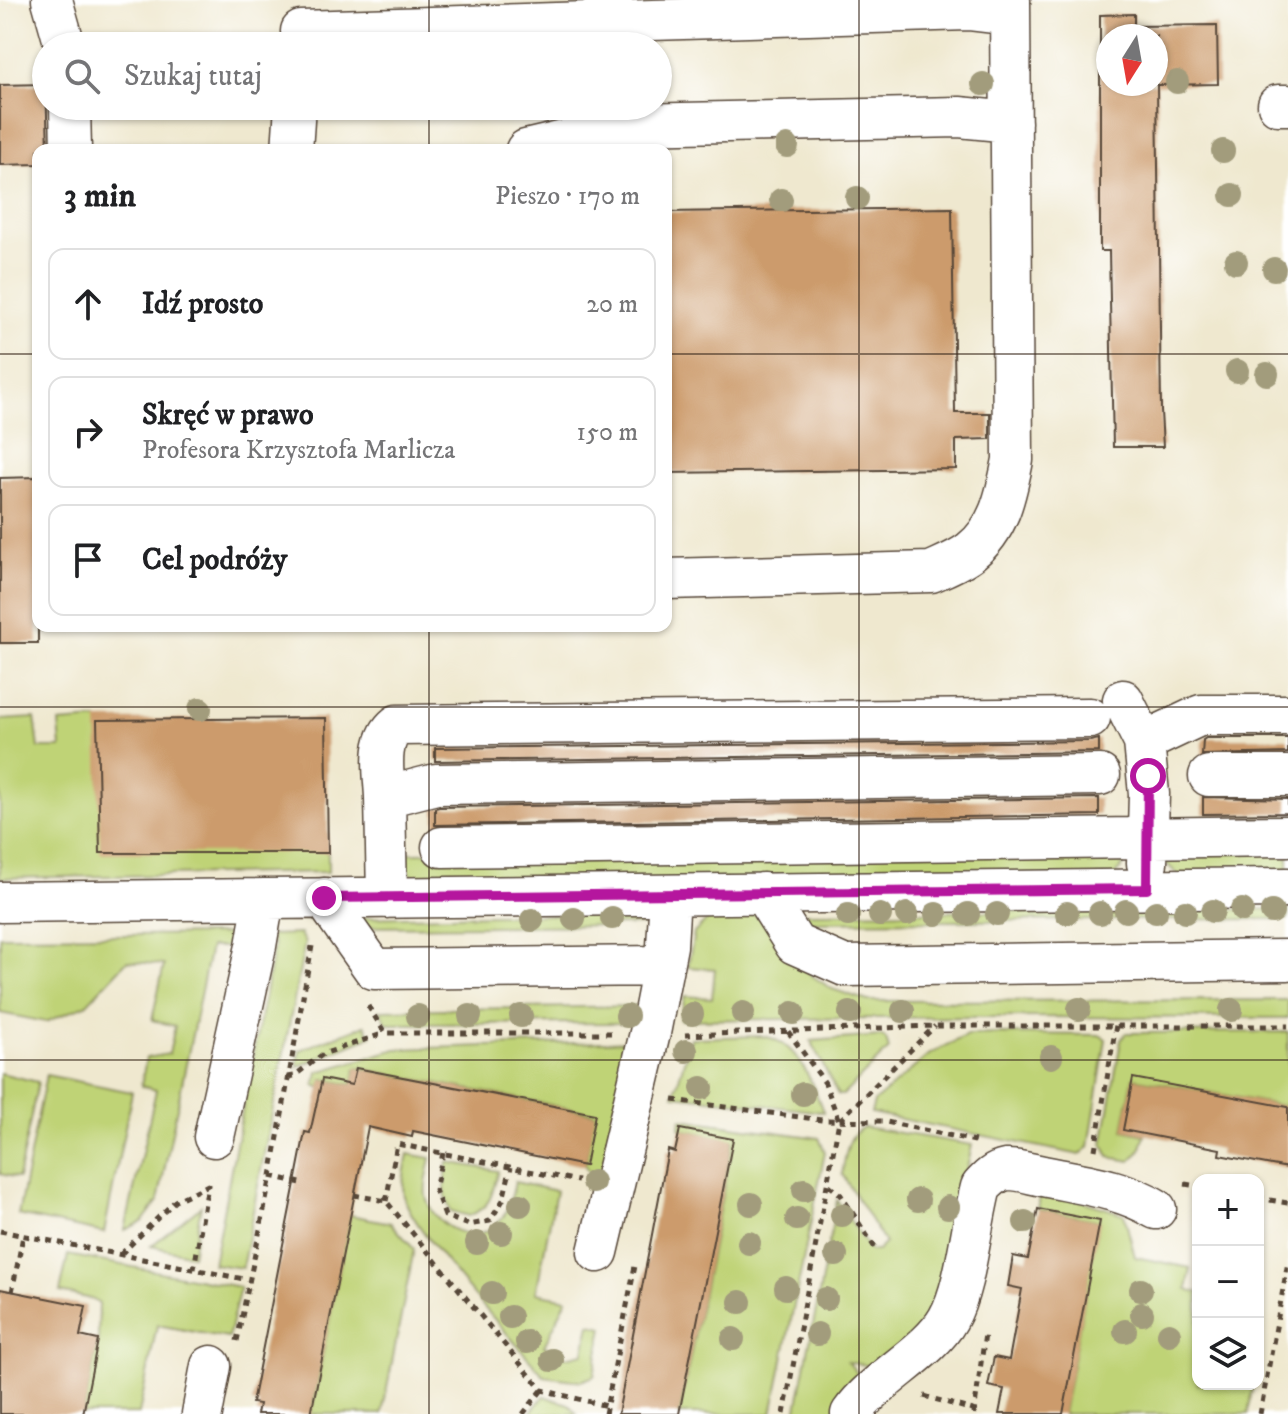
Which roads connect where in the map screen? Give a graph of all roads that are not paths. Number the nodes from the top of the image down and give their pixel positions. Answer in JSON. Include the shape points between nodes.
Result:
{"nodes":[{"id":1,"x":52,"y":0,"type":"edge"},
{"id":2,"x":1010,"y":8,"type":"edge"},
{"id":3,"x":301,"y":26,"type":"edge"},
{"id":4,"x":61,"y":32,"type":"edge"},
{"id":5,"x":70,"y":120,"type":"edge"},
{"id":6,"x":294,"y":120,"type":"edge"},
{"id":7,"x":1011,"y":122,"type":"junction"},
{"id":8,"x":71,"y":144,"type":"edge"},
{"id":9,"x":292,"y":144,"type":"edge"},
{"id":10,"x":551,"y":144,"type":"edge"},
{"id":11,"x":672,"y":579,"type":"edge"},
{"id":12,"x":1288,"y":715,"type":"edge"},
{"id":13,"x":1144,"y":742,"type":"junction"},
{"id":14,"x":1100,"y":775,"type":"dead end"},
{"id":15,"x":1209,"y":776,"type":"dead end"},
{"id":16,"x":1288,"y":776,"type":"edge"},
{"id":17,"x":385,"y":797,"type":"junction"},
{"id":18,"x":1148,"y":836,"type":"junction"},
{"id":19,"x":1288,"y":836,"type":"edge"},
{"id":20,"x":442,"y":847,"type":"dead end"},
{"id":21,"x":1288,"y":888,"type":"edge"},
{"id":22,"x":1147,"y":889,"type":"junction"},
{"id":23,"x":763,"y":893,"type":"junction"},
{"id":24,"x":670,"y":895,"type":"junction"},
{"id":25,"x":324,"y":898,"type":"junction"},
{"id":26,"x":387,"y":898,"type":"junction"},
{"id":27,"x":264,"y":899,"type":"junction"},
{"id":28,"x":0,"y":902,"type":"edge"},
{"id":29,"x":1288,"y":960,"type":"edge"},
{"id":30,"x":663,"y":966,"type":"junction"},
{"id":31,"x":214,"y":1137,"type":"dead end"},
{"id":32,"x":1156,"y":1209,"type":"dead end"},
{"id":33,"x":598,"y":1252,"type":"dead end"},
{"id":34,"x":211,"y":1366,"type":"dead end"},
{"id":35,"x":202,"y":1414,"type":"edge"},
{"id":36,"x":851,"y":1414,"type":"edge"}],
"edges":[{"from":1,"to":4,"type":"street"},
{"from":2,"to":3,"type":"street"},
{"from":2,"to":7,"type":"street"},
{"from":5,"to":8,"type":"street"},
{"from":6,"to":9,"type":"street"},
{"from":7,"to":10,"type":"street","via":[[959,117],[636,124]]},
{"from":7,"to":11,"type":"street","via":[[1013,460],[994,528],[970,552],[931,572]]},
{"from":12,"to":13,"type":"street","via":[[1201,715]]},
{"from":13,"to":17,"type":"street","via":[[1106,709],[397,725],[384,746]]},
{"from":13,"to":18,"type":"street"},
{"from":14,"to":17,"type":"street","via":[[436,784]]},
{"from":15,"to":16,"type":"street"},
{"from":17,"to":26,"type":"street"},
{"from":18,"to":19,"type":"street"},
{"from":18,"to":20,"type":"street"},
{"from":18,"to":22,"type":"street"},
{"from":21,"to":22,"type":"street"},
{"from":22,"to":23,"type":"street"},
{"from":23,"to":24,"type":"street"},
{"from":23,"to":29,"type":"street","via":[[795,944],[845,966]]},
{"from":24,"to":26,"type":"street"},
{"from":24,"to":30,"type":"street"},
{"from":25,"to":26,"type":"street"},
{"from":25,"to":27,"type":"street"},
{"from":25,"to":30,"type":"street","via":[[374,969]]},
{"from":27,"to":28,"type":"street"},
{"from":27,"to":31,"type":"street"},
{"from":30,"to":33,"type":"street"},
{"from":32,"to":36,"type":"street","via":[[1117,1191],[1006,1170],[991,1176],[981,1187],[957,1298],[947,1320]]},
{"from":34,"to":35,"type":"street"}]}
